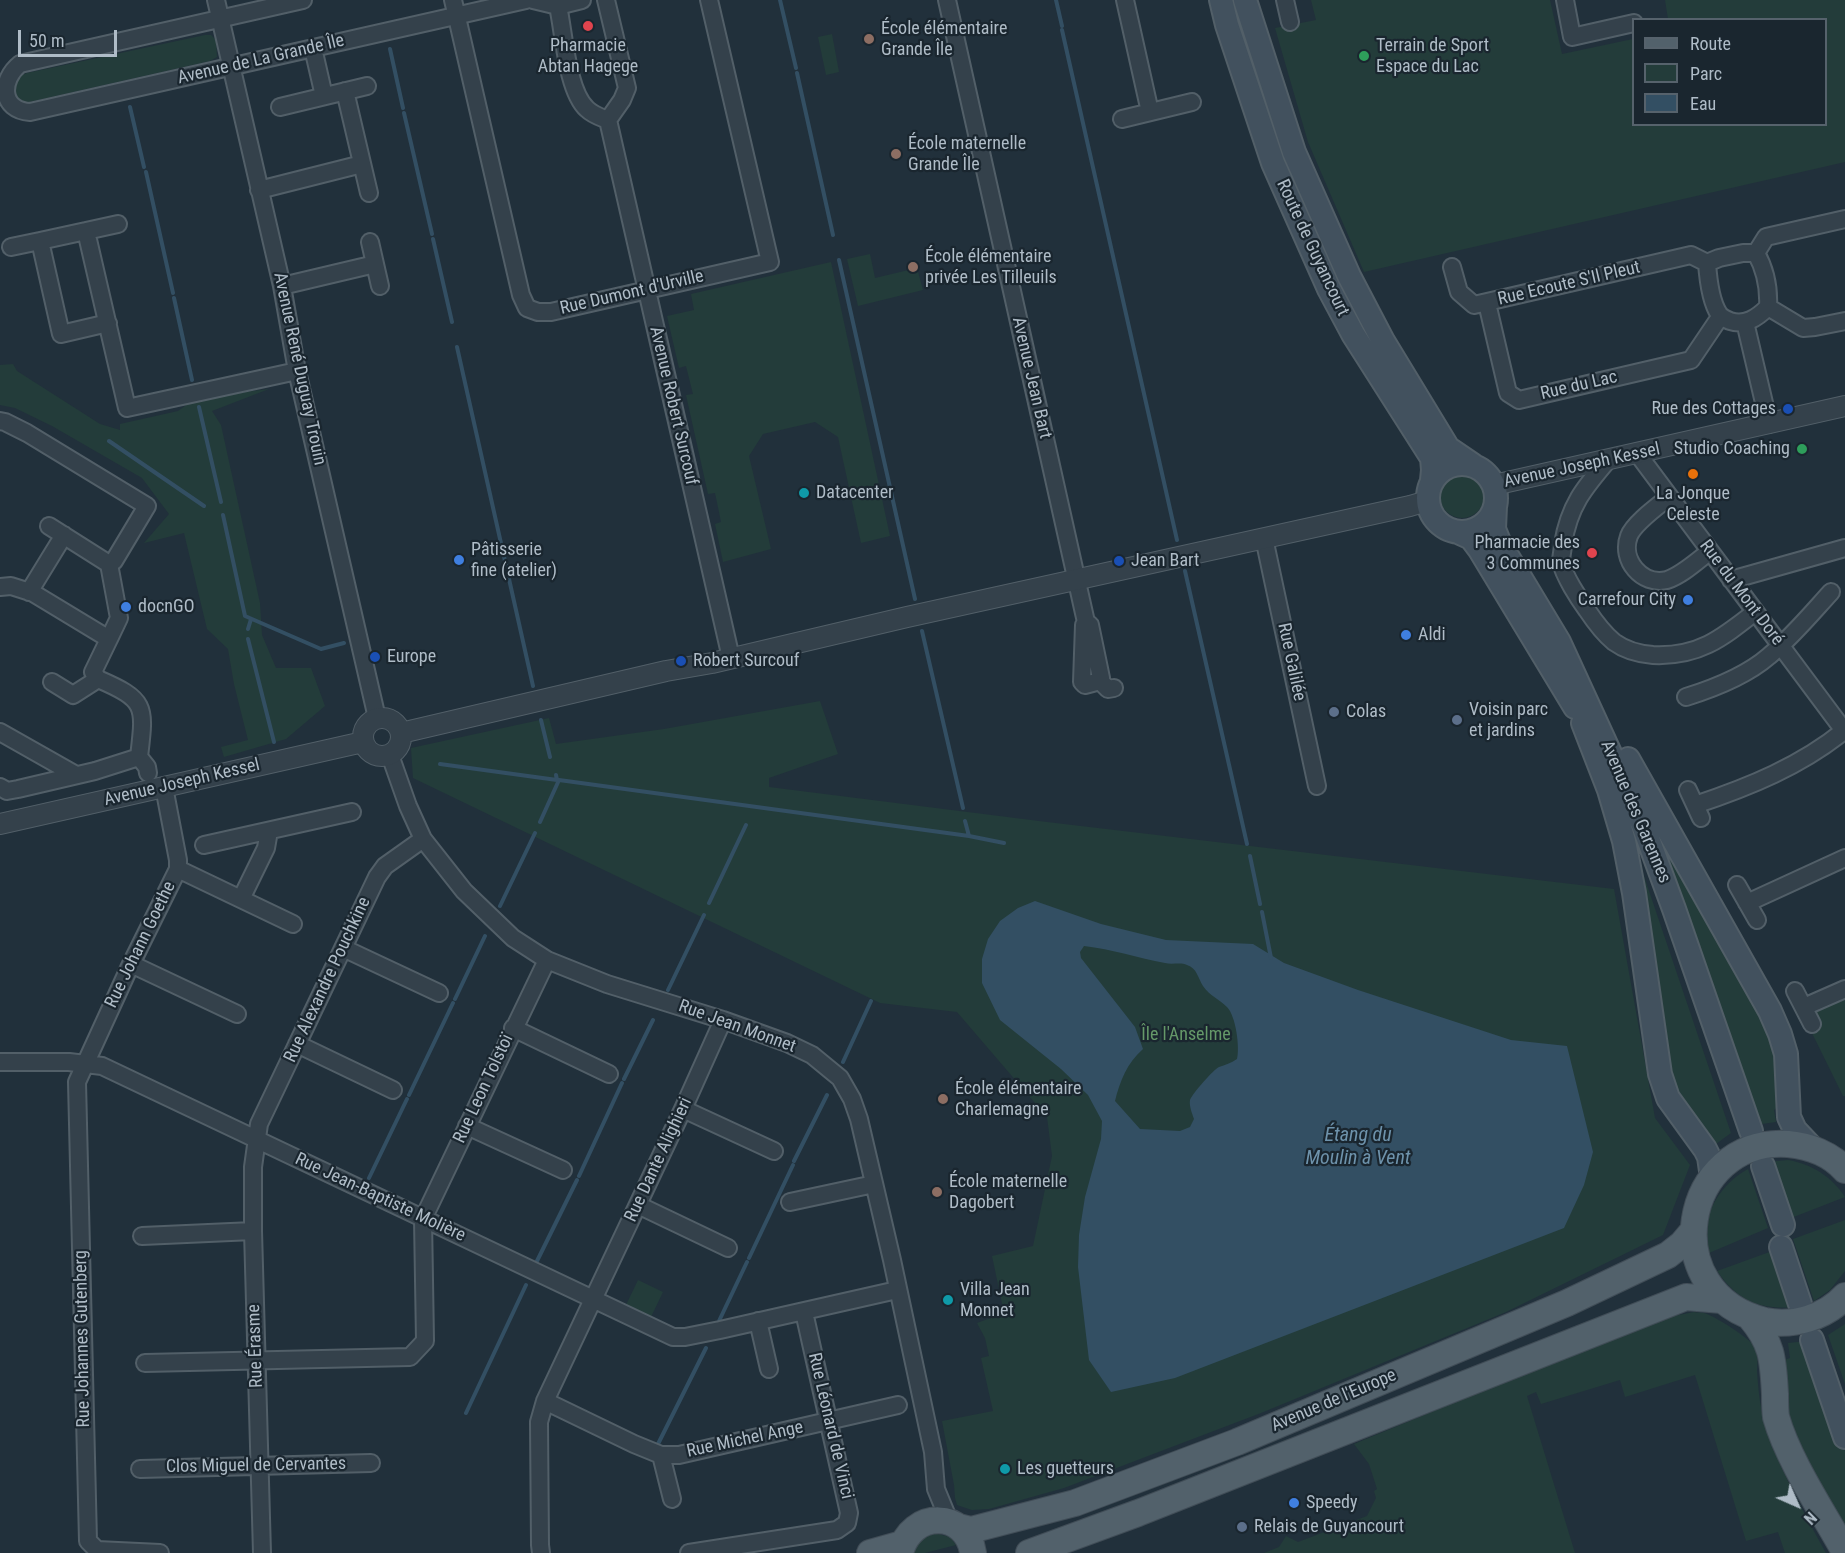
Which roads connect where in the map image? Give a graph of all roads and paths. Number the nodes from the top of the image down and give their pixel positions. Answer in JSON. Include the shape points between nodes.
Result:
{"nodes":[{"id":1,"x":216,"y":0,"type":"edge"},
{"id":2,"x":303,"y":0,"type":"edge"},
{"id":3,"x":526,"y":0,"type":"edge"},
{"id":4,"x":533,"y":0,"type":"edge"},
{"id":5,"x":582,"y":0,"type":"edge"},
{"id":6,"x":606,"y":0,"type":"edge"},
{"id":7,"x":709,"y":0,"type":"edge"},
{"id":8,"x":947,"y":0,"type":"edge"},
{"id":9,"x":1125,"y":0,"type":"edge"},
{"id":10,"x":1221,"y":0,"type":"edge"},
{"id":11,"x":1245,"y":0,"type":"edge"},
{"id":12,"x":1285,"y":0,"type":"edge"},
{"id":13,"x":1564,"y":0,"type":"edge"},
{"id":14,"x":558,"y":6,"type":"junction"},
{"id":15,"x":455,"y":7,"type":"edge"},
{"id":16,"x":220,"y":20,"type":"junction"},
{"id":17,"x":1290,"y":22,"type":"dead end"},
{"id":18,"x":1632,"y":23,"type":"edge"},
{"id":19,"x":313,"y":48,"type":"junction"},
{"id":20,"x":231,"y":67,"type":"junction"},
{"id":21,"x":367,"y":86,"type":"dead end"},
{"id":22,"x":345,"y":91,"type":"junction"},
{"id":23,"x":2,"y":94,"type":"edge"},
{"id":24,"x":324,"y":96,"type":"junction"},
{"id":25,"x":1192,"y":102,"type":"dead end"},
{"id":26,"x":279,"y":107,"type":"dead end"},
{"id":27,"x":1150,"y":112,"type":"junction"},
{"id":28,"x":1122,"y":119,"type":"dead end"},
{"id":29,"x":608,"y":120,"type":"junction"},
{"id":30,"x":362,"y":164,"type":"junction"},
{"id":31,"x":259,"y":190,"type":"junction"},
{"id":32,"x":369,"y":193,"type":"dead end"},
{"id":33,"x":1845,"y":219,"type":"edge"},
{"id":34,"x":118,"y":224,"type":"dead end"},
{"id":35,"x":86,"y":231,"type":"junction"},
{"id":36,"x":40,"y":241,"type":"junction"},
{"id":37,"x":370,"y":243,"type":"dead end"},
{"id":38,"x":11,"y":247,"type":"dead end"},
{"id":39,"x":1756,"y":253,"type":"junction"},
{"id":40,"x":1707,"y":263,"type":"junction"},
{"id":41,"x":375,"y":264,"type":"junction"},
{"id":42,"x":1452,"y":267,"type":"dead end"},
{"id":43,"x":282,"y":286,"type":"junction"},
{"id":44,"x":380,"y":286,"type":"dead end"},
{"id":45,"x":646,"y":290,"type":"junction"},
{"id":46,"x":1487,"y":303,"type":"junction"},
{"id":47,"x":1768,"y":307,"type":"junction"},
{"id":48,"x":1720,"y":317,"type":"junction"},
{"id":49,"x":1845,"y":321,"type":"edge"},
{"id":50,"x":1746,"y":322,"type":"junction"},
{"id":51,"x":108,"y":323,"type":"junction"},
{"id":52,"x":297,"y":370,"type":"junction"},
{"id":53,"x":1845,"y":406,"type":"edge"},
{"id":54,"x":0,"y":421,"type":"edge"},
{"id":55,"x":1769,"y":424,"type":"junction"},
{"id":56,"x":1637,"y":453,"type":"junction"},
{"id":57,"x":1608,"y":460,"type":"junction"},
{"id":58,"x":1473,"y":465,"type":"junction"},
{"id":59,"x":1429,"y":491,"type":"junction"},
{"id":60,"x":1495,"y":496,"type":"junction"},
{"id":61,"x":1669,"y":497,"type":"junction"},
{"id":62,"x":49,"y":526,"type":"dead end"},
{"id":63,"x":1460,"y":533,"type":"junction"},
{"id":64,"x":64,"y":535,"type":"junction"},
{"id":65,"x":1264,"y":538,"type":"junction"},
{"id":66,"x":1845,"y":548,"type":"edge"},
{"id":67,"x":1710,"y":551,"type":"junction"},
{"id":68,"x":109,"y":564,"type":"junction"},
{"id":69,"x":1077,"y":580,"type":"junction"},
{"id":70,"x":1731,"y":580,"type":"junction"},
{"id":71,"x":0,"y":587,"type":"edge"},
{"id":72,"x":29,"y":592,"type":"junction"},
{"id":73,"x":1831,"y":592,"type":"dead end"},
{"id":74,"x":1755,"y":612,"type":"junction"},
{"id":75,"x":1086,"y":622,"type":"junction"},
{"id":76,"x":109,"y":639,"type":"junction"},
{"id":77,"x":1559,"y":642,"type":"junction"},
{"id":78,"x":1781,"y":646,"type":"junction"},
{"id":79,"x":731,"y":658,"type":"junction"},
{"id":80,"x":98,"y":679,"type":"junction"},
{"id":81,"x":52,"y":682,"type":"dead end"},
{"id":82,"x":1686,"y":697,"type":"dead end"},
{"id":83,"x":1581,"y":716,"type":"junction"},
{"id":84,"x":377,"y":718,"type":"junction"},
{"id":85,"x":1845,"y":731,"type":"edge"},
{"id":86,"x":0,"y":732,"type":"edge"},
{"id":87,"x":401,"y":733,"type":"junction"},
{"id":88,"x":363,"y":742,"type":"junction"},
{"id":89,"x":390,"y":755,"type":"junction"},
{"id":90,"x":139,"y":757,"type":"junction"},
{"id":91,"x":148,"y":773,"type":"dead end"},
{"id":92,"x":76,"y":775,"type":"junction"},
{"id":93,"x":1317,"y":786,"type":"dead end"},
{"id":94,"x":0,"y":787,"type":"edge"},
{"id":95,"x":164,"y":787,"type":"junction"},
{"id":96,"x":1695,"y":804,"type":"dead end"},
{"id":97,"x":352,"y":812,"type":"dead end"},
{"id":98,"x":0,"y":824,"type":"edge"},
{"id":99,"x":268,"y":831,"type":"junction"},
{"id":100,"x":423,"y":839,"type":"junction"},
{"id":101,"x":204,"y":845,"type":"dead end"},
{"id":102,"x":1845,"y":858,"type":"edge"},
{"id":103,"x":178,"y":869,"type":"junction"},
{"id":104,"x":1737,"y":885,"type":"dead end"},
{"id":105,"x":241,"y":898,"type":"junction"},
{"id":106,"x":1747,"y":903,"type":"junction"},
{"id":107,"x":1757,"y":920,"type":"dead end"},
{"id":108,"x":293,"y":924,"type":"dead end"},
{"id":109,"x":343,"y":948,"type":"junction"},
{"id":110,"x":546,"y":960,"type":"junction"},
{"id":111,"x":131,"y":964,"type":"junction"},
{"id":112,"x":1845,"y":989,"type":"edge"},
{"id":113,"x":1795,"y":991,"type":"dead end"},
{"id":114,"x":439,"y":993,"type":"dead end"},
{"id":115,"x":1804,"y":1007,"type":"junction"},
{"id":116,"x":237,"y":1014,"type":"dead end"},
{"id":117,"x":723,"y":1020,"type":"junction"},
{"id":118,"x":1812,"y":1024,"type":"dead end"},
{"id":119,"x":513,"y":1028,"type":"junction"},
{"id":120,"x":297,"y":1044,"type":"junction"},
{"id":121,"x":0,"y":1062,"type":"edge"},
{"id":122,"x":85,"y":1064,"type":"junction"},
{"id":123,"x":609,"y":1074,"type":"dead end"},
{"id":124,"x":393,"y":1090,"type":"dead end"},
{"id":125,"x":683,"y":1109,"type":"junction"},
{"id":126,"x":467,"y":1126,"type":"junction"},
{"id":127,"x":256,"y":1139,"type":"junction"},
{"id":128,"x":1813,"y":1149,"type":"junction"},
{"id":129,"x":774,"y":1151,"type":"dead end"},
{"id":130,"x":1759,"y":1167,"type":"dead end"},
{"id":131,"x":1844,"y":1168,"type":"edge"},
{"id":132,"x":563,"y":1170,"type":"dead end"},
{"id":133,"x":1712,"y":1178,"type":"junction"},
{"id":134,"x":874,"y":1184,"type":"junction"},
{"id":135,"x":790,"y":1202,"type":"dead end"},
{"id":136,"x":638,"y":1206,"type":"junction"},
{"id":137,"x":423,"y":1219,"type":"junction"},
{"id":138,"x":253,"y":1231,"type":"junction"},
{"id":139,"x":1693,"y":1231,"type":"junction"},
{"id":140,"x":142,"y":1236,"type":"dead end"},
{"id":141,"x":728,"y":1248,"type":"dead end"},
{"id":142,"x":897,"y":1290,"type":"junction"},
{"id":143,"x":1845,"y":1296,"type":"edge"},
{"id":144,"x":594,"y":1298,"type":"junction"},
{"id":145,"x":1722,"y":1299,"type":"junction"},
{"id":146,"x":1804,"y":1302,"type":"dead end"},
{"id":147,"x":804,"y":1312,"type":"junction"},
{"id":148,"x":1750,"y":1317,"type":"junction"},
{"id":149,"x":758,"y":1321,"type":"junction"},
{"id":150,"x":256,"y":1359,"type":"junction"},
{"id":151,"x":145,"y":1363,"type":"dead end"},
{"id":152,"x":770,"y":1369,"type":"dead end"},
{"id":153,"x":545,"y":1401,"type":"junction"},
{"id":154,"x":898,"y":1405,"type":"dead end"},
{"id":155,"x":1845,"y":1408,"type":"edge"},
{"id":156,"x":828,"y":1422,"type":"junction"},
{"id":157,"x":1845,"y":1437,"type":"edge"},
{"id":158,"x":662,"y":1455,"type":"junction"},
{"id":159,"x":371,"y":1463,"type":"dead end"},
{"id":160,"x":259,"y":1466,"type":"junction"},
{"id":161,"x":140,"y":1469,"type":"dead end"},
{"id":162,"x":936,"y":1489,"type":"junction"},
{"id":163,"x":672,"y":1499,"type":"dead end"},
{"id":164,"x":921,"y":1524,"type":"junction"},
{"id":165,"x":954,"y":1525,"type":"junction"},
{"id":166,"x":901,"y":1548,"type":"edge"},
{"id":167,"x":1845,"y":1552,"type":"edge"},
{"id":168,"x":160,"y":1553,"type":"edge"},
{"id":169,"x":262,"y":1553,"type":"edge"},
{"id":170,"x":541,"y":1553,"type":"edge"},
{"id":171,"x":689,"y":1553,"type":"edge"},
{"id":172,"x":870,"y":1553,"type":"edge"},
{"id":173,"x":973,"y":1553,"type":"edge"},
{"id":174,"x":1029,"y":1553,"type":"edge"}],
"edges":[{"from":1,"to":16,"type":"street","name":"Avenue René Duguay Trouin"},
{"from":2,"to":16,"type":"street","name":"Avenue de La Grande Île"},
{"from":3,"to":15,"type":"street","name":"Avenue de La Grande Île"},
{"from":4,"to":14,"type":"street"},
{"from":5,"to":14,"type":"street"},
{"from":6,"to":29,"type":"street","via":[[627,88]]},
{"from":7,"to":45,"type":"street","name":"Rue Dumont d'Urville","via":[[770,262]]},
{"from":8,"to":69,"type":"street","name":"Avenue Jean Bart"},
{"from":9,"to":27,"type":"street"},
{"from":10,"to":59,"type":"main road","name":"Route de Guyancourt","via":[[1273,163],[1353,334],[1432,458]]},
{"from":11,"to":58,"type":"main road","name":"Route de Guyancourt","via":[[1294,152],[1349,276],[1448,448]]},
{"from":12,"to":17,"type":"street"},
{"from":13,"to":18,"type":"street","via":[[1572,37]]},
{"from":14,"to":29,"type":"street","via":[[573,88],[586,108]]},
{"from":15,"to":19,"type":"street","name":"Avenue de La Grande Île","via":[[389,32]]},
{"from":15,"to":45,"type":"street","name":"Rue Dumont d'Urville","via":[[527,308],[551,312]]},
{"from":16,"to":20,"type":"street","name":"Avenue René Duguay Trouin"},
{"from":16,"to":23,"type":"street","name":"Avenue de La Grande Île","via":[[20,64],[4,81]]},
{"from":19,"to":20,"type":"street","name":"Avenue de La Grande Île"},
{"from":19,"to":24,"type":"street"},
{"from":20,"to":23,"type":"street","name":"Avenue de La Grande Île","via":[[30,112],[18,110]]},
{"from":20,"to":31,"type":"street","name":"Avenue René Duguay Trouin"},
{"from":21,"to":22,"type":"street"},
{"from":22,"to":24,"type":"street"},
{"from":22,"to":30,"type":"street"},
{"from":24,"to":26,"type":"street"},
{"from":25,"to":27,"type":"street"},
{"from":27,"to":28,"type":"street"},
{"from":29,"to":45,"type":"street","name":"Avenue Robert Surcouf"},
{"from":30,"to":31,"type":"street"},
{"from":30,"to":32,"type":"street"},
{"from":31,"to":43,"type":"street","name":"Avenue René Duguay Trouin"},
{"from":33,"to":39,"type":"street","via":[[1766,237]]},
{"from":34,"to":35,"type":"street"},
{"from":35,"to":36,"type":"street"},
{"from":35,"to":51,"type":"street"},
{"from":36,"to":38,"type":"street"},
{"from":36,"to":51,"type":"street","via":[[61,334]]},
{"from":37,"to":41,"type":"street"},
{"from":39,"to":40,"type":"street","via":[[1731,255]]},
{"from":39,"to":47,"type":"street","via":[[1762,264]]},
{"from":40,"to":46,"type":"street","name":"Rue Ecoute S'Il Pleut","via":[[1691,255]]},
{"from":40,"to":48,"type":"street"},
{"from":41,"to":43,"type":"street"},
{"from":41,"to":44,"type":"street"},
{"from":42,"to":46,"type":"street","name":"Rue Ecoute S'Il Pleut","via":[[1459,292],[1474,306]]},
{"from":43,"to":52,"type":"street","name":"Avenue René Duguay Trouin"},
{"from":45,"to":79,"type":"street","name":"Avenue Robert Surcouf"},
{"from":46,"to":48,"type":"street","name":"Rue du Lac","via":[[1508,393],[1519,400],[1691,360]]},
{"from":47,"to":49,"type":"street","via":[[1803,328]]},
{"from":47,"to":50,"type":"street"},
{"from":48,"to":50,"type":"street"},
{"from":50,"to":55,"type":"street"},
{"from":51,"to":52,"type":"street","via":[[127,408]]},
{"from":52,"to":84,"type":"street","name":"Avenue René Duguay Trouin"},
{"from":53,"to":55,"type":"street","name":"Avenue Joseph Kessel"},
{"from":54,"to":68,"type":"street","via":[[147,506]]},
{"from":55,"to":56,"type":"street","name":"Avenue Joseph Kessel"},
{"from":56,"to":57,"type":"street","name":"Avenue Joseph Kessel"},
{"from":56,"to":61,"type":"street","name":"Rue du Mont Doré"},
{"from":57,"to":60,"type":"street","name":"Avenue Joseph Kessel"},
{"from":57,"to":74,"type":"street","via":[[1575,503],[1561,561],[1583,605],[1604,633],[1631,651],[1669,656],[1708,645]]},
{"from":58,"to":59,"type":"main road","via":[[1449,466],[1439,472]]},
{"from":58,"to":60,"type":"main road","via":[[1489,477]]},
{"from":59,"to":63,"type":"main road","via":[[1429,510],[1434,519]]},
{"from":59,"to":65,"type":"street"},
{"from":60,"to":63,"type":"main road","via":[[1490,517],[1482,526]]},
{"from":60,"to":77,"type":"main road","name":"Avenue des Garennes","via":[[1494,529],[1500,544]]},
{"from":61,"to":67,"type":"street","name":"Rue du Mont Doré"},
{"from":61,"to":67,"type":"street","via":[[1629,535],[1626,547],[1632,566],[1644,577],[1665,580]]},
{"from":62,"to":64,"type":"street"},
{"from":63,"to":83,"type":"main road","name":"Avenue des Garennes","via":[[1471,538],[1480,550]]},
{"from":64,"to":68,"type":"street"},
{"from":64,"to":72,"type":"street"},
{"from":65,"to":69,"type":"street"},
{"from":65,"to":93,"type":"street","name":"Rue Galilée"},
{"from":66,"to":70,"type":"street"},
{"from":67,"to":70,"type":"street","name":"Rue du Mont Doré"},
{"from":68,"to":76,"type":"street","via":[[119,618]]},
{"from":69,"to":75,"type":"street","name":"Avenue Jean Bart"},
{"from":69,"to":79,"type":"street"},
{"from":70,"to":74,"type":"street","name":"Rue du Mont Doré"},
{"from":71,"to":72,"type":"street","via":[[12,586]]},
{"from":72,"to":76,"type":"street"},
{"from":73,"to":78,"type":"street"},
{"from":74,"to":78,"type":"street","name":"Rue du Mont Doré"},
{"from":75,"to":75,"type":"street","via":[[1075,685],[1107,685],[1101,678],[1090,625]]},
{"from":76,"to":80,"type":"street","via":[[93,672]]},
{"from":77,"to":83,"type":"main road","name":"Avenue des Garennes","via":[[1643,825],[1747,1132],[1637,828],[1600,746]]},
{"from":77,"to":128,"type":"main road","via":[[1770,1011],[1786,1054],[1789,1117]]},
{"from":78,"to":82,"type":"street","via":[[1748,671]]},
{"from":78,"to":85,"type":"street","name":"Rue du Mont Doré"},
{"from":79,"to":87,"type":"street"},
{"from":80,"to":81,"type":"street","via":[[74,695]]},
{"from":80,"to":90,"type":"street","via":[[126,691],[139,706]]},
{"from":83,"to":133,"type":"main road","via":[[1624,841],[1660,1074],[1672,1104],[1705,1149]]},
{"from":84,"to":87,"type":"street","via":[[392,720]]},
{"from":84,"to":88,"type":"street","via":[[364,730]]},
{"from":85,"to":96,"type":"street","via":[[1779,773]]},
{"from":86,"to":92,"type":"street"},
{"from":87,"to":89,"type":"street","via":[[400,746]]},
{"from":88,"to":89,"type":"street","via":[[372,754]]},
{"from":88,"to":95,"type":"street","name":"Avenue Joseph Kessel"},
{"from":89,"to":100,"type":"street","name":"Rue Jean Monnet"},
{"from":90,"to":91,"type":"street"},
{"from":90,"to":92,"type":"street"},
{"from":92,"to":94,"type":"street","via":[[7,791]]},
{"from":95,"to":98,"type":"street","name":"Avenue Joseph Kessel"},
{"from":95,"to":103,"type":"street","name":"Rue Johann Goethe"},
{"from":97,"to":99,"type":"street"},
{"from":99,"to":101,"type":"street"},
{"from":99,"to":105,"type":"street","via":[[266,848]]},
{"from":100,"to":109,"type":"street","name":"Rue Alexandre Pouchkine","via":[[385,866]]},
{"from":100,"to":110,"type":"street","name":"Rue Jean Monnet","via":[[464,891],[495,922]]},
{"from":102,"to":106,"type":"street"},
{"from":103,"to":105,"type":"street"},
{"from":103,"to":111,"type":"street","name":"Rue Johann Goethe"},
{"from":104,"to":106,"type":"street"},
{"from":105,"to":108,"type":"street"},
{"from":106,"to":107,"type":"street"},
{"from":109,"to":114,"type":"street"},
{"from":109,"to":120,"type":"street","name":"Rue Alexandre Pouchkine"},
{"from":110,"to":117,"type":"street","name":"Rue Jean Monnet","via":[[607,984]]},
{"from":110,"to":119,"type":"street","name":"Rue Leon Tolstoï"},
{"from":111,"to":116,"type":"street"},
{"from":111,"to":122,"type":"street","name":"Rue Johann Goethe"},
{"from":112,"to":115,"type":"street"},
{"from":113,"to":115,"type":"street"},
{"from":115,"to":118,"type":"street"},
{"from":117,"to":125,"type":"street","name":"Rue Dante Alighieri"},
{"from":117,"to":134,"type":"street","name":"Rue Jean Monnet","via":[[812,1055],[840,1078],[859,1119]]},
{"from":119,"to":123,"type":"street"},
{"from":119,"to":126,"type":"street","name":"Rue Leon Tolstoï"},
{"from":120,"to":124,"type":"street"},
{"from":120,"to":127,"type":"street","name":"Rue Alexandre Pouchkine","via":[[259,1124]]},
{"from":121,"to":122,"type":"street","name":"Rue Jean-Baptiste Molière"},
{"from":122,"to":127,"type":"street","name":"Rue Jean-Baptiste Molière","via":[[102,1066]]},
{"from":122,"to":168,"type":"street","name":"Rue Johannes Gutenberg","via":[[77,1082],[88,1541],[97,1550]]},
{"from":125,"to":129,"type":"street"},
{"from":125,"to":136,"type":"street","name":"Rue Dante Alighieri"},
{"from":126,"to":132,"type":"street"},
{"from":126,"to":137,"type":"street","name":"Rue Leon Tolstoï"},
{"from":127,"to":137,"type":"street","name":"Rue Jean-Baptiste Molière"},
{"from":127,"to":138,"type":"street","name":"Rue Érasme"},
{"from":128,"to":131,"type":"main road"},
{"from":128,"to":133,"type":"main road","via":[[1797,1145],[1750,1150],[1723,1166]]},
{"from":130,"to":146,"type":"main road"},
{"from":133,"to":139,"type":"main road","via":[[1702,1194]]},
{"from":134,"to":135,"type":"street"},
{"from":134,"to":142,"type":"street","name":"Rue Jean Monnet"},
{"from":136,"to":141,"type":"street"},
{"from":136,"to":144,"type":"street","name":"Rue Dante Alighieri"},
{"from":137,"to":144,"type":"street","name":"Rue Jean-Baptiste Molière"},
{"from":137,"to":150,"type":"street","via":[[425,1341],[410,1357]]},
{"from":138,"to":140,"type":"street"},
{"from":138,"to":150,"type":"street","name":"Rue Érasme"},
{"from":139,"to":145,"type":"main road","via":[[1699,1267]]},
{"from":139,"to":165,"type":"main road","name":"Avenue de l'Europe","via":[[1668,1255],[1567,1303],[1237,1442],[1075,1503],[971,1530]]},
{"from":142,"to":147,"type":"street","name":"Rue Jean-Baptiste Molière"},
{"from":142,"to":162,"type":"street","name":"Rue Jean Monnet","via":[[933,1452]]},
{"from":143,"to":148,"type":"main road","via":[[1826,1312],[1808,1319],[1769,1322]]},
{"from":144,"to":149,"type":"street","name":"Rue Jean-Baptiste Molière","via":[[673,1337]]},
{"from":144,"to":153,"type":"street"},
{"from":145,"to":148,"type":"main road"},
{"from":145,"to":174,"type":"main road","name":"Avenue de l'Europe","via":[[1686,1297]]},
{"from":147,"to":149,"type":"street","name":"Rue Jean-Baptiste Molière"},
{"from":147,"to":156,"type":"street","name":"Rue Léonard de Vinci"},
{"from":148,"to":167,"type":"main road","via":[[1766,1336],[1773,1366],[1776,1415],[1793,1458]]},
{"from":149,"to":152,"type":"street"},
{"from":150,"to":151,"type":"street"},
{"from":150,"to":160,"type":"street","name":"Rue Érasme"},
{"from":153,"to":158,"type":"street","name":"Rue Michel Ange"},
{"from":153,"to":170,"type":"street","via":[[539,1422]]},
{"from":154,"to":156,"type":"street","name":"Rue Michel Ange"},
{"from":155,"to":157,"type":"main road","via":[[1817,1338]]},
{"from":156,"to":158,"type":"street","name":"Rue Michel Ange","via":[[679,1455]]},
{"from":156,"to":171,"type":"street","name":"Rue Léonard de Vinci","via":[[849,1513],[847,1523],[837,1530]]},
{"from":158,"to":163,"type":"street","name":"Rue Michel Ange"},
{"from":159,"to":160,"type":"street","name":"Clos Miguel de Cervantes"},
{"from":160,"to":161,"type":"street","name":"Clos Miguel de Cervantes"},
{"from":160,"to":169,"type":"street","name":"Rue Érasme"},
{"from":162,"to":164,"type":"street","name":"Rue Jean Monnet"},
{"from":162,"to":165,"type":"street","name":"Rue Jean Monnet"},
{"from":164,"to":165,"type":"main road","name":"Avenue de l'Europe","via":[[941,1520]]},
{"from":164,"to":166,"type":"main road","via":[[907,1535]]},
{"from":165,"to":173,"type":"main road","via":[[967,1536]]},
{"from":166,"to":172,"type":"main road"}]}
